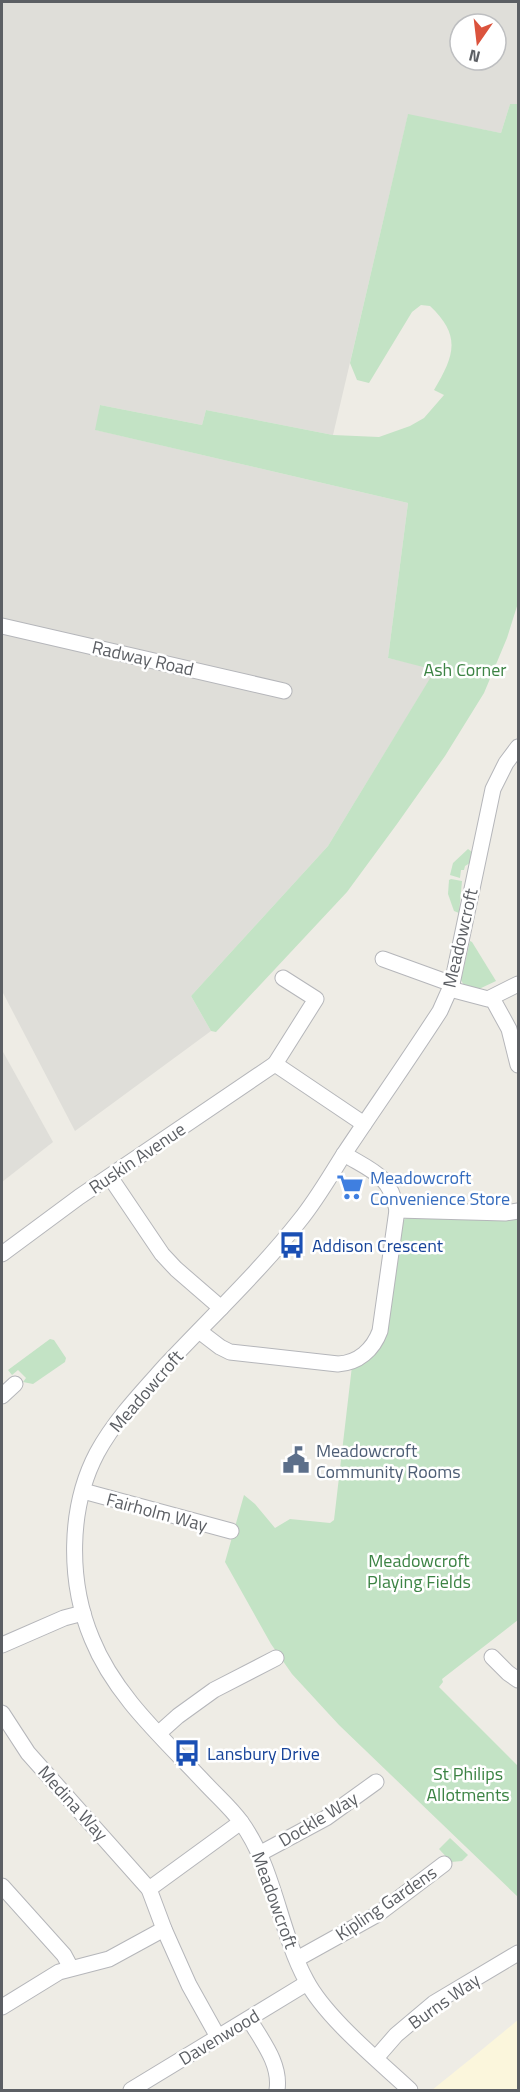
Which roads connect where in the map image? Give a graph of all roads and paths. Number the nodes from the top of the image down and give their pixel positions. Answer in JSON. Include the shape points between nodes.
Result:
{"nodes":[{"id":1,"x":2,"y":626,"type":"edge"},
{"id":2,"x":284,"y":691,"type":"dead end"},
{"id":3,"x":519,"y":747,"type":"edge"},
{"id":4,"x":383,"y":959,"type":"dead end"},
{"id":5,"x":284,"y":978,"type":"dead end"},
{"id":6,"x":519,"y":984,"type":"edge"},
{"id":7,"x":451,"y":986,"type":"junction"},
{"id":8,"x":492,"y":998,"type":"junction"},
{"id":9,"x":275,"y":1064,"type":"junction"},
{"id":10,"x":519,"y":1065,"type":"edge"},
{"id":11,"x":364,"y":1124,"type":"junction"},
{"id":12,"x":344,"y":1154,"type":"junction"},
{"id":13,"x":110,"y":1177,"type":"junction"},
{"id":14,"x":397,"y":1210,"type":"junction"},
{"id":15,"x":519,"y":1211,"type":"edge"},
{"id":16,"x":2,"y":1254,"type":"edge"},
{"id":17,"x":221,"y":1308,"type":"junction"},
{"id":18,"x":199,"y":1331,"type":"junction"},
{"id":19,"x":15,"y":1384,"type":"dead end"},
{"id":20,"x":2,"y":1395,"type":"edge"},
{"id":21,"x":83,"y":1491,"type":"junction"},
{"id":22,"x":231,"y":1532,"type":"dead end"},
{"id":23,"x":83,"y":1612,"type":"junction"},
{"id":24,"x":2,"y":1645,"type":"edge"},
{"id":25,"x":492,"y":1657,"type":"dead end"},
{"id":26,"x":276,"y":1658,"type":"dead end"},
{"id":27,"x":519,"y":1680,"type":"edge"},
{"id":28,"x":2,"y":1713,"type":"edge"},
{"id":29,"x":159,"y":1733,"type":"junction"},
{"id":30,"x":376,"y":1782,"type":"dead end"},
{"id":31,"x":241,"y":1822,"type":"junction"},
{"id":32,"x":259,"y":1854,"type":"junction"},
{"id":33,"x":444,"y":1864,"type":"dead end"},
{"id":34,"x":2,"y":1886,"type":"edge"},
{"id":35,"x":149,"y":1888,"type":"junction"},
{"id":36,"x":164,"y":1929,"type":"junction"},
{"id":37,"x":519,"y":1953,"type":"edge"},
{"id":38,"x":297,"y":1959,"type":"junction"},
{"id":39,"x":71,"y":1968,"type":"junction"},
{"id":40,"x":307,"y":1983,"type":"junction"},
{"id":41,"x":2,"y":2007,"type":"edge"},
{"id":42,"x":249,"y":2019,"type":"junction"},
{"id":43,"x":218,"y":2037,"type":"junction"},
{"id":44,"x":376,"y":2058,"type":"junction"},
{"id":45,"x":131,"y":2091,"type":"edge"},
{"id":46,"x":277,"y":2091,"type":"edge"},
{"id":47,"x":410,"y":2091,"type":"edge"}],
"edges":[{"from":1,"to":2,"type":"street","name":"Radway Road"},
{"from":3,"to":7,"type":"street","name":"Meadowcroft","via":[[493,789]]},
{"from":4,"to":7,"type":"street"},
{"from":5,"to":9,"type":"street","name":"Ruskin Avenue","via":[[315,999]]},
{"from":6,"to":8,"type":"street"},
{"from":7,"to":8,"type":"street","via":[[484,999]]},
{"from":7,"to":11,"type":"street","name":"Meadowcroft","via":[[435,1018]]},
{"from":8,"to":10,"type":"street","via":[[509,1029]]},
{"from":9,"to":11,"type":"street"},
{"from":9,"to":13,"type":"street","name":"Ruskin Avenue"},
{"from":11,"to":12,"type":"street","name":"Meadowcroft"},
{"from":12,"to":14,"type":"street","via":[[385,1180]]},
{"from":12,"to":17,"type":"street","name":"Meadowcroft","via":[[303,1216]]},
{"from":13,"to":16,"type":"street","name":"Ruskin Avenue"},
{"from":13,"to":17,"type":"street","via":[[162,1254]]},
{"from":14,"to":15,"type":"street"},
{"from":14,"to":18,"type":"street","via":[[380,1331],[374,1346],[357,1359],[338,1364],[230,1352]]},
{"from":17,"to":18,"type":"street","name":"Meadowcroft"},
{"from":18,"to":21,"type":"street","name":"Meadowcroft","via":[[115,1425],[95,1456]]},
{"from":19,"to":20,"type":"street"},
{"from":21,"to":22,"type":"street","name":"Fairholm Way"},
{"from":21,"to":23,"type":"street","name":"Meadowcroft","via":[[75,1558]]},
{"from":23,"to":24,"type":"street"},
{"from":23,"to":29,"type":"street","name":"Meadowcroft","via":[[90,1636],[111,1676]]},
{"from":25,"to":27,"type":"street"},
{"from":26,"to":29,"type":"street","via":[[214,1690]]},
{"from":28,"to":35,"type":"street","name":"Medina Way","via":[[28,1754]]},
{"from":29,"to":31,"type":"street","name":"Meadowcroft"},
{"from":30,"to":32,"type":"street","name":"Dockle Way","via":[[326,1818]]},
{"from":31,"to":32,"type":"street","name":"Meadowcroft"},
{"from":31,"to":35,"type":"street"},
{"from":32,"to":38,"type":"street","name":"Meadowcroft"},
{"from":33,"to":38,"type":"street","name":"Kipling Gardens","via":[[378,1914]]},
{"from":34,"to":39,"type":"street","via":[[64,1955]]},
{"from":35,"to":36,"type":"street","name":"Medina Way"},
{"from":36,"to":39,"type":"street","via":[[109,1959]]},
{"from":36,"to":43,"type":"street","name":"Medina Way"},
{"from":37,"to":44,"type":"street","name":"Burns Way","via":[[434,2003]]},
{"from":38,"to":40,"type":"street","name":"Meadowcroft"},
{"from":39,"to":41,"type":"street","via":[[48,1977]]},
{"from":40,"to":42,"type":"street","name":"Davenwood"},
{"from":40,"to":44,"type":"street","name":"Meadowcroft","via":[[325,2007]]},
{"from":42,"to":43,"type":"street","name":"Davenwood"},
{"from":42,"to":46,"type":"street","via":[[274,2063]]},
{"from":43,"to":45,"type":"street","name":"Davenwood"},
{"from":44,"to":47,"type":"street","name":"Meadowcroft"}]}
